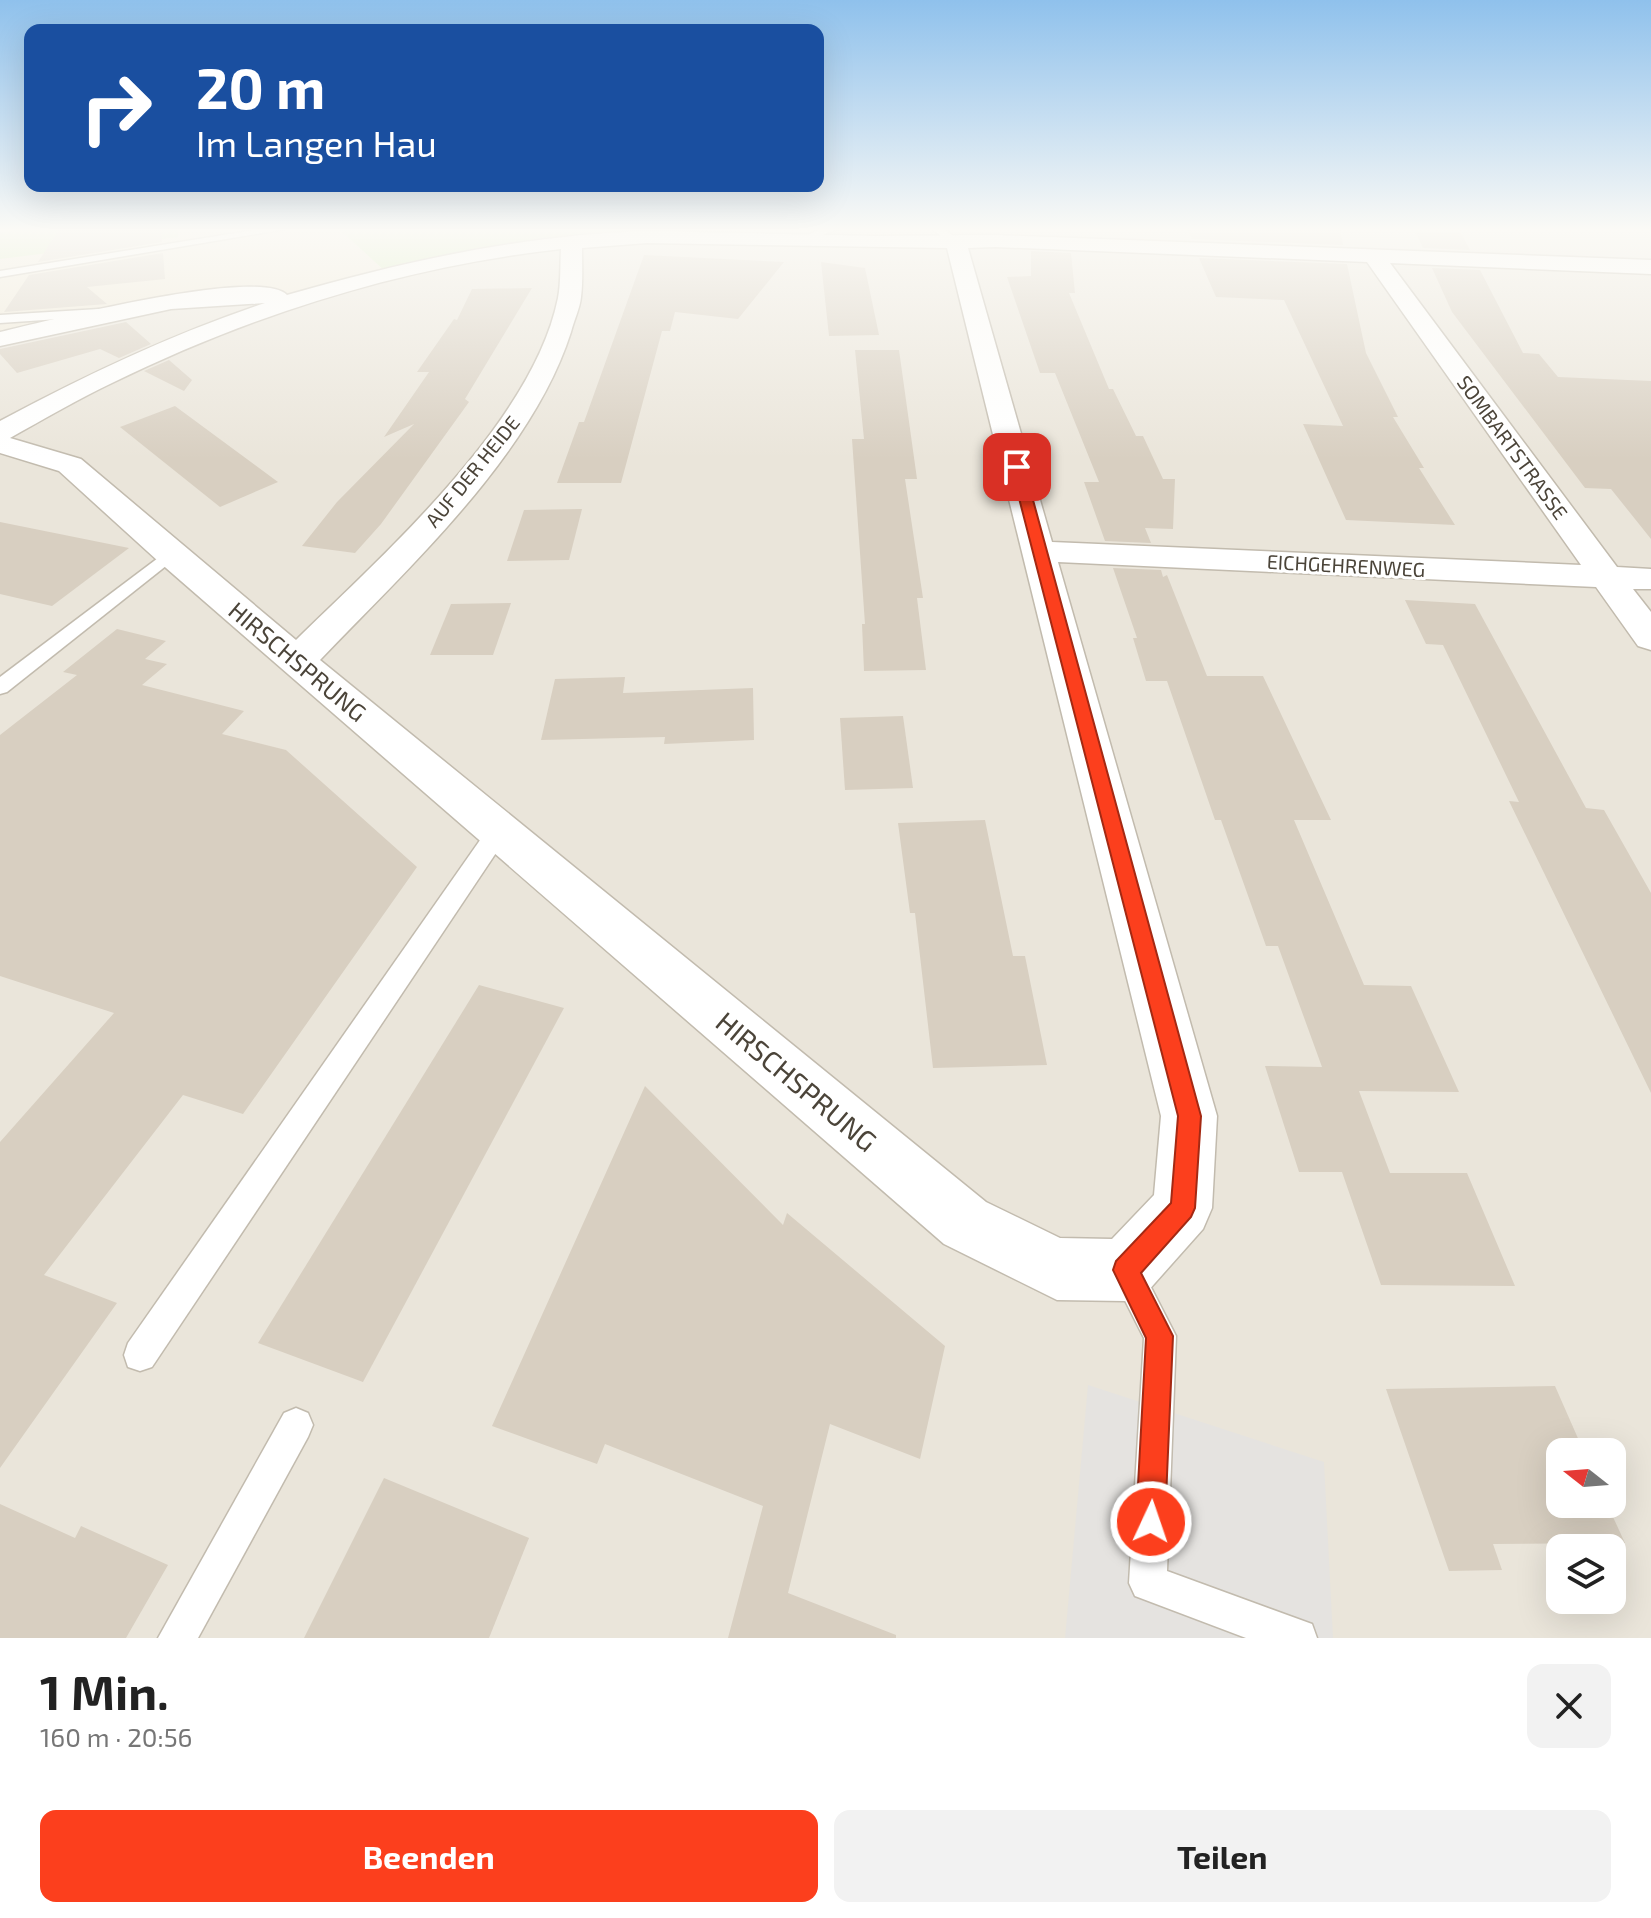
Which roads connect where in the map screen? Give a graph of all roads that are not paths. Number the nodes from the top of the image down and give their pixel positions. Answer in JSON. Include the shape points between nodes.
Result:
{"nodes":[{"id":1,"x":154,"y":305,"type":"edge"},
{"id":2,"x":279,"y":305,"type":"edge"},
{"id":3,"x":569,"y":305,"type":"edge"},
{"id":4,"x":972,"y":305,"type":"edge"},
{"id":5,"x":1424,"y":305,"type":"edge"},
{"id":6,"x":108,"y":312,"type":"junction"},
{"id":7,"x":0,"y":319,"type":"edge"},
{"id":8,"x":0,"y":339,"type":"edge"},
{"id":9,"x":0,"y":432,"type":"edge"},
{"id":10,"x":0,"y":444,"type":"edge"},
{"id":11,"x":1040,"y":551,"type":"junction"},
{"id":12,"x":170,"y":554,"type":"junction"},
{"id":13,"x":1606,"y":576,"type":"junction"},
{"id":14,"x":1651,"y":579,"type":"edge"},
{"id":15,"x":1651,"y":638,"type":"edge"},
{"id":16,"x":297,"y":661,"type":"junction"},
{"id":17,"x":0,"y":687,"type":"edge"},
{"id":18,"x":500,"y":829,"type":"junction"},
{"id":19,"x":1125,"y":1270,"type":"junction"},
{"id":20,"x":140,"y":1355,"type":"dead end"},
{"id":21,"x":296,"y":1425,"type":"dead end"},
{"id":22,"x":177,"y":1638,"type":"edge"},
{"id":23,"x":1298,"y":1638,"type":"edge"}],
"edges":[{"from":1,"to":6,"type":"street"},
{"from":2,"to":9,"type":"street","via":[[106,376]]},
{"from":3,"to":16,"type":"street","name":"AUF DER HEIDE","via":[[525,405],[486,459]]},
{"from":4,"to":11,"type":"street"},
{"from":5,"to":13,"type":"street","name":"SOMBARTSTRASSE"},
{"from":6,"to":7,"type":"lane"},
{"from":6,"to":8,"type":"street"},
{"from":10,"to":12,"type":"street","name":"HIRSCHSPRUNG","via":[[70,465]]},
{"from":11,"to":13,"type":"street","name":"EICHGEHRENWEG"},
{"from":11,"to":19,"type":"street","via":[[1189,1116],[1182,1208]]},
{"from":12,"to":16,"type":"street","name":"HIRSCHSPRUNG"},
{"from":12,"to":17,"type":"lane"},
{"from":13,"to":14,"type":"street","name":"EICHGEHRENWEG"},
{"from":13,"to":15,"type":"street","name":"SOMBARTSTRASSE"},
{"from":16,"to":18,"type":"street","name":"HIRSCHSPRUNG"},
{"from":18,"to":19,"type":"street","name":"HIRSCHSPRUNG","via":[[965,1223],[1057,1269]]},
{"from":18,"to":20,"type":"lane"},
{"from":19,"to":23,"type":"lane","via":[[1160,1336],[1148,1583]]},
{"from":21,"to":22,"type":"lane"}]}
